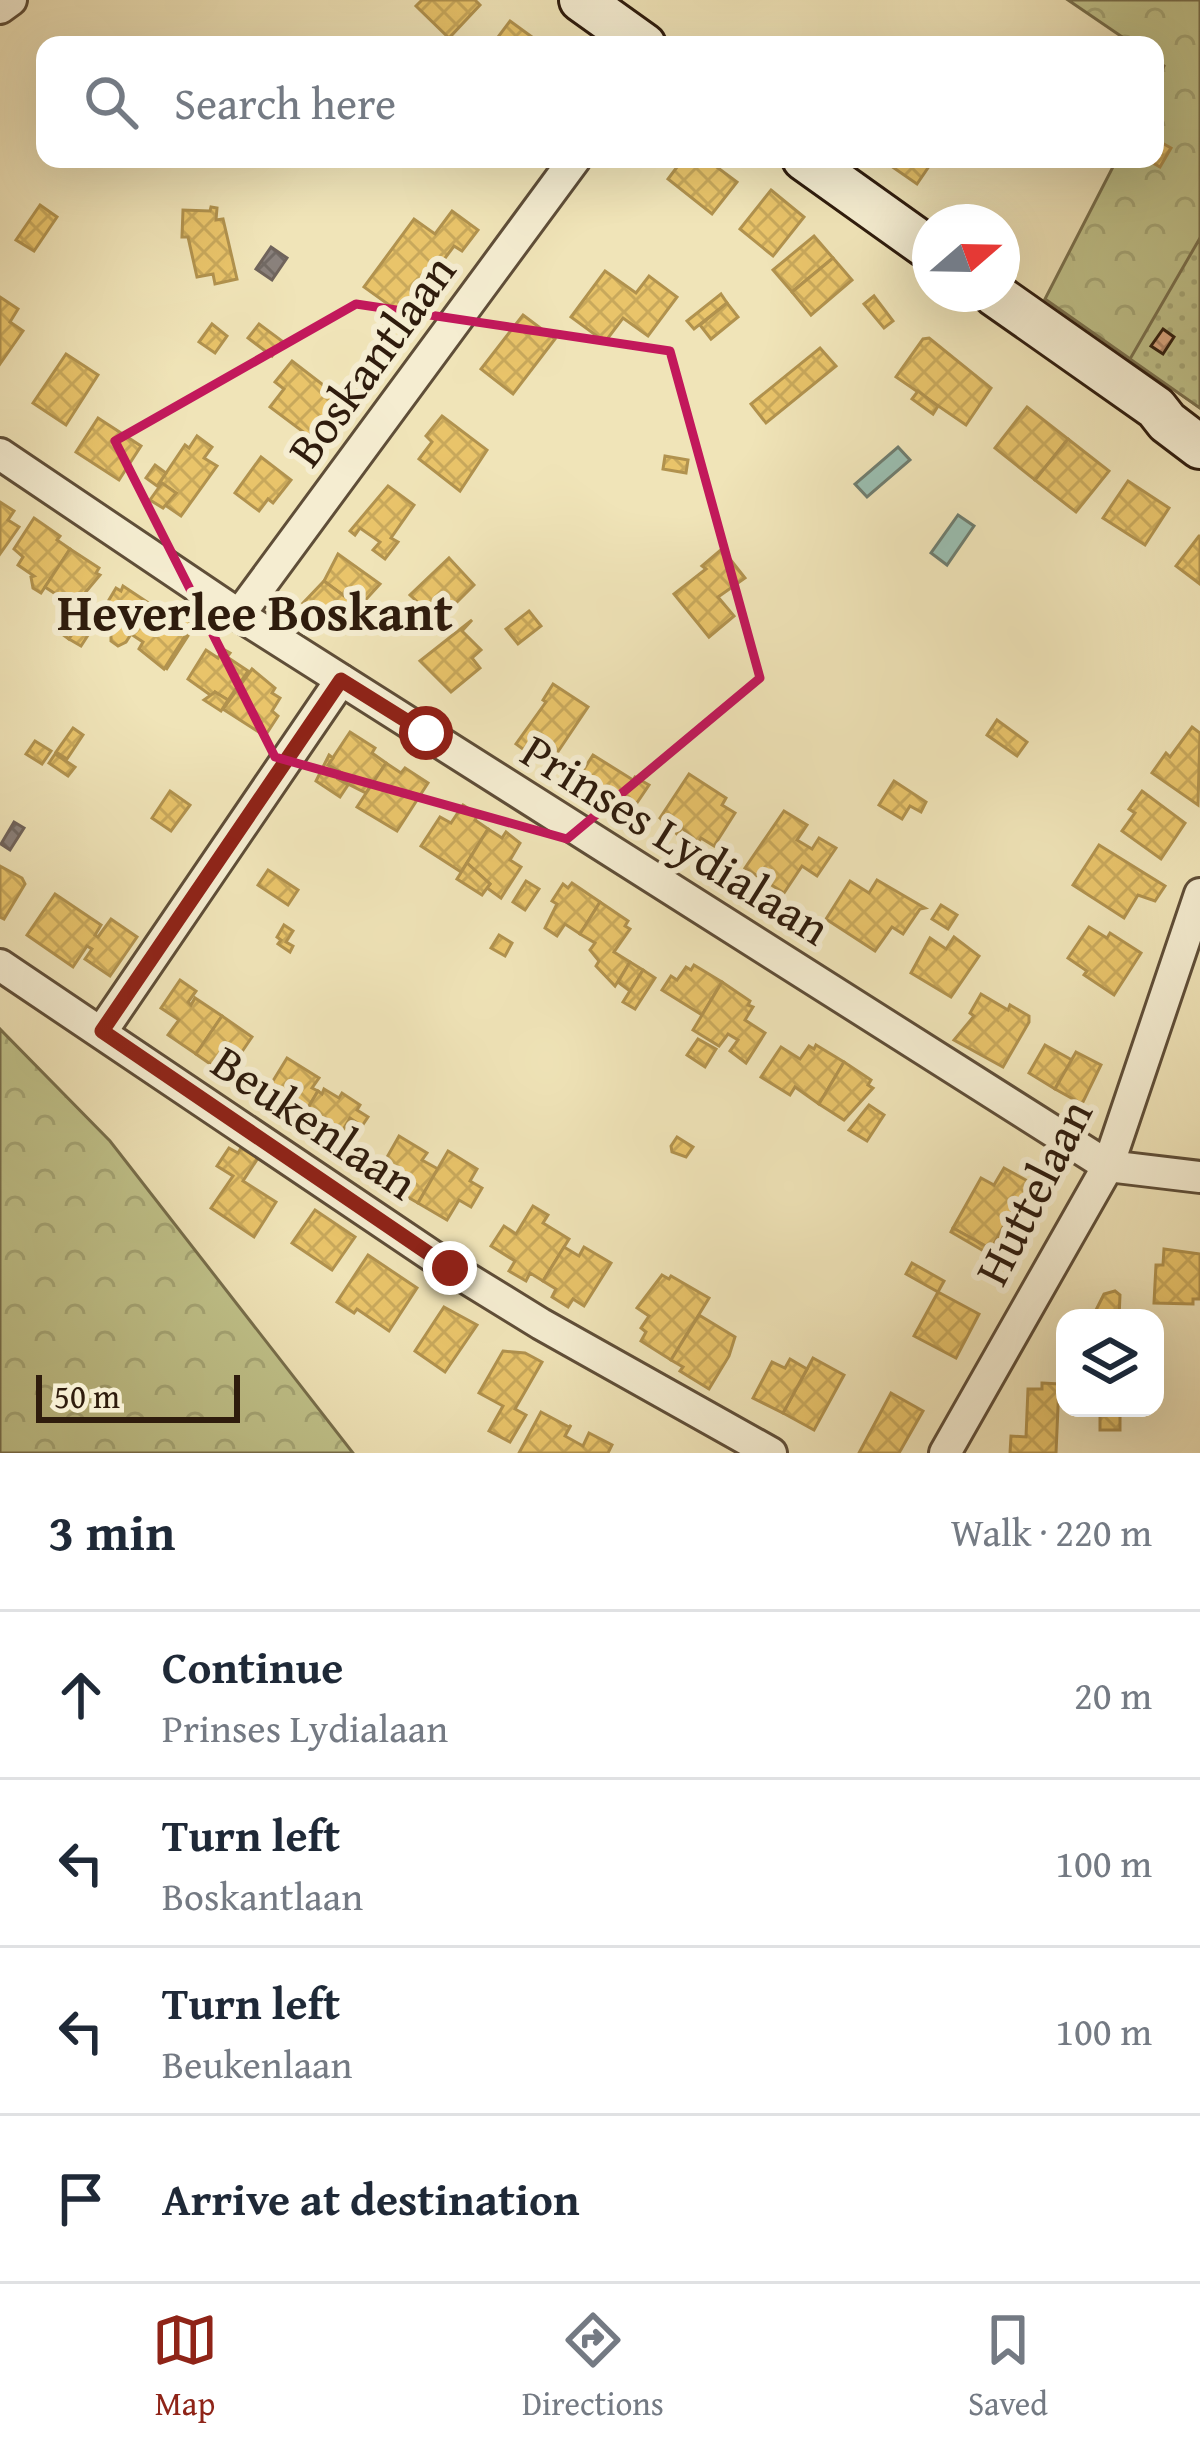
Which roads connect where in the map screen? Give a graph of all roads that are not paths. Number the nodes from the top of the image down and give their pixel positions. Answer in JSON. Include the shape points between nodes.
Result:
{"nodes":[{"id":1,"x":11,"y":0,"type":"edge"},
{"id":2,"x":581,"y":0,"type":"edge"},
{"id":3,"x":0,"y":8,"type":"edge"},
{"id":4,"x":631,"y":36,"type":"edge"},
{"id":5,"x":568,"y":168,"type":"edge"},
{"id":6,"x":817,"y":168,"type":"edge"},
{"id":7,"x":912,"y":236,"type":"edge"},
{"id":8,"x":1020,"y":312,"type":"edge"},
{"id":9,"x":1200,"y":447,"type":"edge"},
{"id":10,"x":0,"y":454,"type":"edge"},
{"id":11,"x":239,"y":615,"type":"junction"},
{"id":12,"x":341,"y":680,"type":"junction"},
{"id":13,"x":1200,"y":894,"type":"edge"},
{"id":14,"x":0,"y":965,"type":"edge"},
{"id":15,"x":102,"y":1031,"type":"junction"},
{"id":16,"x":1108,"y":1166,"type":"junction"},
{"id":17,"x":1200,"y":1177,"type":"edge"},
{"id":18,"x":771,"y":1453,"type":"edge"},
{"id":19,"x":945,"y":1453,"type":"edge"}],
"edges":[{"from":1,"to":3,"type":"street"},
{"from":2,"to":4,"type":"street"},
{"from":5,"to":11,"type":"street","name":"Boskantlaan"},
{"from":6,"to":7,"type":"street"},
{"from":8,"to":9,"type":"street"},
{"from":10,"to":11,"type":"street","name":"Prinses Lydialaan"},
{"from":11,"to":12,"type":"street","name":"Prinses Lydialaan"},
{"from":12,"to":15,"type":"street"},
{"from":12,"to":16,"type":"street","name":"Prinses Lydialaan"},
{"from":13,"to":16,"type":"street","name":"Huttelaan"},
{"from":14,"to":15,"type":"street","name":"Beukenlaan"},
{"from":15,"to":18,"type":"street","name":"Beukenlaan","via":[[450,1268]]},
{"from":16,"to":17,"type":"street","name":"Prinses Lydialaan"},
{"from":16,"to":19,"type":"street","name":"Huttelaan"}]}
